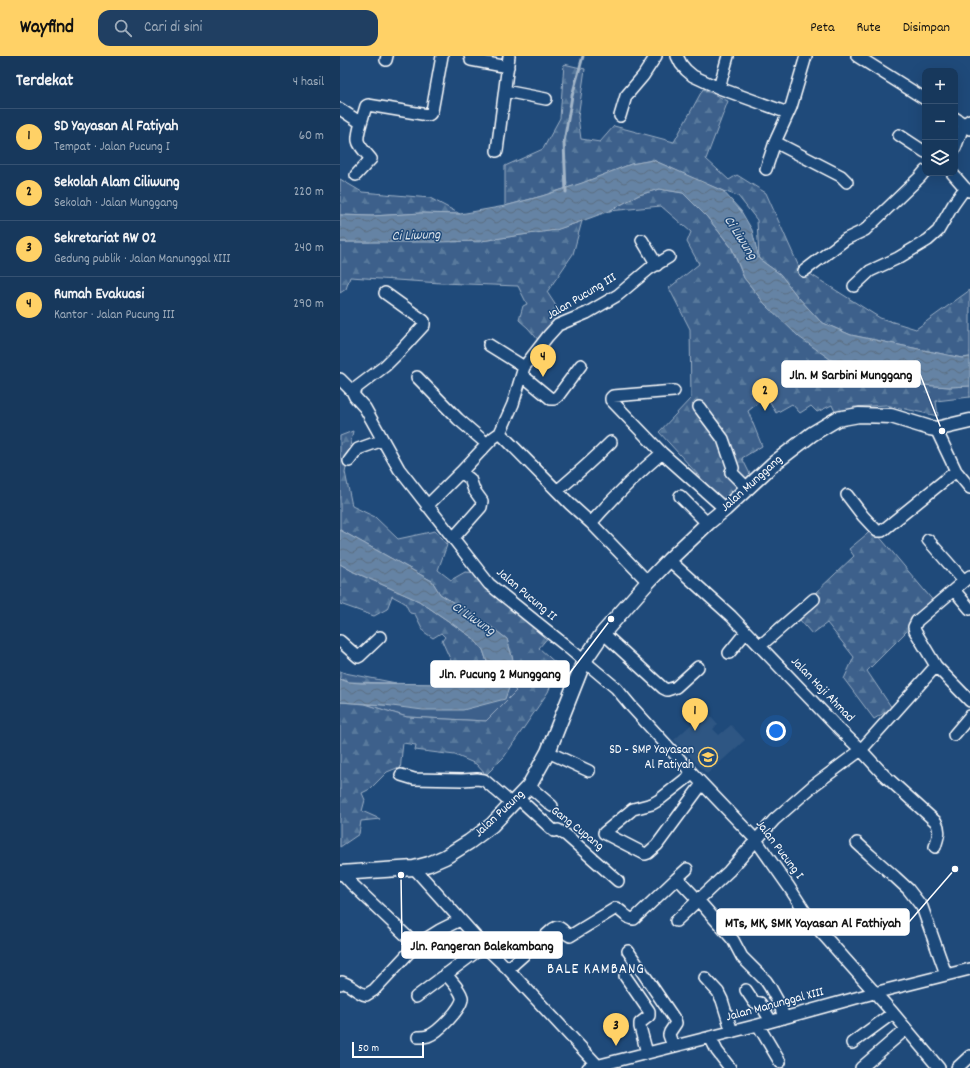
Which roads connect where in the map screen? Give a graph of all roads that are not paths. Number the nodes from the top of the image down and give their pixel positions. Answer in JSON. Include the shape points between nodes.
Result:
{"nodes":[{"id":1,"x":442,"y":56,"type":"edge"},
{"id":2,"x":470,"y":56,"type":"edge"},
{"id":3,"x":656,"y":56,"type":"edge"},
{"id":4,"x":677,"y":56,"type":"edge"},
{"id":5,"x":728,"y":56,"type":"edge"},
{"id":6,"x":806,"y":56,"type":"edge"},
{"id":7,"x":858,"y":56,"type":"edge"},
{"id":8,"x":508,"y":61,"type":"edge"},
{"id":9,"x":719,"y":88,"type":"junction"},
{"id":10,"x":505,"y":91,"type":"junction"},
{"id":11,"x":922,"y":97,"type":"edge"},
{"id":12,"x":546,"y":99,"type":"dead end"},
{"id":13,"x":340,"y":109,"type":"edge"},
{"id":14,"x":788,"y":113,"type":"junction"},
{"id":15,"x":620,"y":116,"type":"dead end"},
{"id":16,"x":361,"y":123,"type":"junction"},
{"id":17,"x":965,"y":123,"type":"edge"},
{"id":18,"x":899,"y":135,"type":"dead end"},
{"id":19,"x":958,"y":140,"type":"edge"},
{"id":20,"x":775,"y":142,"type":"junction"},
{"id":21,"x":922,"y":150,"type":"edge"},
{"id":22,"x":497,"y":151,"type":"dead end"},
{"id":23,"x":766,"y":169,"type":"dead end"},
{"id":24,"x":356,"y":175,"type":"dead end"},
{"id":25,"x":922,"y":175,"type":"edge"},
{"id":26,"x":955,"y":176,"type":"edge"},
{"id":27,"x":847,"y":182,"type":"dead end"},
{"id":28,"x":967,"y":190,"type":"edge"},
{"id":29,"x":642,"y":240,"type":"dead end"},
{"id":30,"x":670,"y":258,"type":"dead end"},
{"id":31,"x":657,"y":265,"type":"junction"},
{"id":32,"x":804,"y":271,"type":"dead end"},
{"id":33,"x":854,"y":286,"type":"dead end"},
{"id":34,"x":385,"y":293,"type":"dead end"},
{"id":35,"x":489,"y":345,"type":"dead end"},
{"id":36,"x":581,"y":365,"type":"dead end"},
{"id":37,"x":523,"y":371,"type":"junction"},
{"id":38,"x":417,"y":377,"type":"dead end"},
{"id":39,"x":345,"y":388,"type":"edge"},
{"id":40,"x":674,"y":391,"type":"dead end"},
{"id":41,"x":698,"y":407,"type":"dead end"},
{"id":42,"x":970,"y":421,"type":"edge"},
{"id":43,"x":936,"y":429,"type":"junction"},
{"id":44,"x":500,"y":433,"type":"junction"},
{"id":45,"x":383,"y":440,"type":"junction"},
{"id":46,"x":611,"y":442,"type":"dead end"},
{"id":47,"x":487,"y":444,"type":"junction"},
{"id":48,"x":662,"y":453,"type":"junction"},
{"id":49,"x":349,"y":461,"type":"dead end"},
{"id":50,"x":956,"y":471,"type":"junction"},
{"id":51,"x":461,"y":472,"type":"junction"},
{"id":52,"x":747,"y":488,"type":"junction"},
{"id":53,"x":970,"y":488,"type":"edge"},
{"id":54,"x":557,"y":491,"type":"junction"},
{"id":55,"x":847,"y":495,"type":"dead end"},
{"id":56,"x":680,"y":496,"type":"dead end"},
{"id":57,"x":427,"y":506,"type":"junction"},
{"id":58,"x":725,"y":509,"type":"junction"},
{"id":59,"x":591,"y":523,"type":"junction"},
{"id":60,"x":707,"y":523,"type":"junction"},
{"id":61,"x":457,"y":534,"type":"dead end"},
{"id":62,"x":928,"y":540,"type":"dead end"},
{"id":63,"x":669,"y":560,"type":"junction"},
{"id":64,"x":967,"y":578,"type":"edge"},
{"id":65,"x":648,"y":582,"type":"junction"},
{"id":66,"x":954,"y":590,"type":"junction"},
{"id":67,"x":814,"y":599,"type":"dead end"},
{"id":68,"x":970,"y":609,"type":"edge"},
{"id":69,"x":746,"y":632,"type":"junction"},
{"id":70,"x":603,"y":633,"type":"junction"},
{"id":71,"x":380,"y":637,"type":"dead end"},
{"id":72,"x":340,"y":641,"type":"edge"},
{"id":73,"x":760,"y":646,"type":"junction"},
{"id":74,"x":728,"y":653,"type":"dead end"},
{"id":75,"x":584,"y":661,"type":"junction"},
{"id":76,"x":936,"y":666,"type":"junction"},
{"id":77,"x":698,"y":667,"type":"dead end"},
{"id":78,"x":970,"y":702,"type":"edge"},
{"id":79,"x":970,"y":716,"type":"edge"},
{"id":80,"x":954,"y":735,"type":"dead end"},
{"id":81,"x":861,"y":750,"type":"junction"},
{"id":82,"x":548,"y":752,"type":"junction"},
{"id":83,"x":589,"y":771,"type":"dead end"},
{"id":84,"x":692,"y":773,"type":"junction"},
{"id":85,"x":401,"y":775,"type":"dead end"},
{"id":86,"x":702,"y":784,"type":"junction"},
{"id":87,"x":529,"y":786,"type":"junction"},
{"id":88,"x":515,"y":802,"type":"junction"},
{"id":89,"x":552,"y":806,"type":"dead end"},
{"id":90,"x":756,"y":840,"type":"junction"},
{"id":91,"x":857,"y":843,"type":"dead end"},
{"id":92,"x":935,"y":847,"type":"dead end"},
{"id":93,"x":414,"y":868,"type":"junction"},
{"id":94,"x":687,"y":869,"type":"dead end"},
{"id":95,"x":341,"y":873,"type":"edge"},
{"id":96,"x":676,"y":879,"type":"junction"},
{"id":97,"x":618,"y":881,"type":"dead end"},
{"id":98,"x":698,"y":900,"type":"junction"},
{"id":99,"x":460,"y":920,"type":"junction"},
{"id":100,"x":676,"y":921,"type":"dead end"},
{"id":101,"x":416,"y":945,"type":"junction"},
{"id":102,"x":484,"y":946,"type":"junction"},
{"id":103,"x":628,"y":951,"type":"dead end"},
{"id":104,"x":970,"y":969,"type":"edge"},
{"id":105,"x":508,"y":970,"type":"junction"},
{"id":106,"x":446,"y":974,"type":"junction"},
{"id":107,"x":946,"y":974,"type":"junction"},
{"id":108,"x":625,"y":976,"type":"dead end"},
{"id":109,"x":706,"y":978,"type":"dead end"},
{"id":110,"x":340,"y":984,"type":"edge"},
{"id":111,"x":746,"y":990,"type":"dead end"},
{"id":112,"x":874,"y":993,"type":"junction"},
{"id":113,"x":416,"y":997,"type":"dead end"},
{"id":114,"x":892,"y":1013,"type":"junction"},
{"id":115,"x":784,"y":1018,"type":"junction"},
{"id":116,"x":771,"y":1021,"type":"junction"},
{"id":117,"x":758,"y":1025,"type":"junction"},
{"id":118,"x":906,"y":1029,"type":"junction"},
{"id":119,"x":732,"y":1032,"type":"junction"},
{"id":120,"x":418,"y":1037,"type":"dead end"},
{"id":121,"x":710,"y":1037,"type":"junction"},
{"id":122,"x":852,"y":1043,"type":"dead end"},
{"id":123,"x":673,"y":1046,"type":"junction"},
{"id":124,"x":647,"y":1053,"type":"junction"},
{"id":125,"x":970,"y":1056,"type":"edge"},
{"id":126,"x":780,"y":1062,"type":"dead end"},
{"id":127,"x":595,"y":1067,"type":"edge"},
{"id":128,"x":730,"y":1068,"type":"edge"},
{"id":129,"x":861,"y":1068,"type":"edge"},
{"id":130,"x":939,"y":1068,"type":"edge"},
{"id":131,"x":957,"y":1068,"type":"edge"}],
"edges":[{"from":1,"to":16,"type":"street","via":[[430,114],[368,105]]},
{"from":2,"to":8,"type":"street","via":[[471,60]]},
{"from":3,"to":15,"type":"street","via":[[626,96]]},
{"from":4,"to":9,"type":"street","via":[[693,76]]},
{"from":5,"to":9,"type":"street"},
{"from":6,"to":14,"type":"street"},
{"from":7,"to":11,"type":"street"},
{"from":8,"to":10,"type":"street"},
{"from":9,"to":14,"type":"street"},
{"from":10,"to":12,"type":"street"},
{"from":10,"to":22,"type":"street"},
{"from":13,"to":16,"type":"street"},
{"from":14,"to":20,"type":"street"},
{"from":16,"to":24,"type":"street","via":[[358,143],[371,159]]},
{"from":17,"to":19,"type":"street"},
{"from":18,"to":21,"type":"street"},
{"from":20,"to":23,"type":"street"},
{"from":20,"to":27,"type":"street","via":[[841,176]]},
{"from":25,"to":32,"type":"street","via":[[865,230],[846,239]]},
{"from":26,"to":28,"type":"street"},
{"from":28,"to":33,"type":"street","via":[[953,205],[938,231],[928,240],[870,271]]},
{"from":29,"to":31,"type":"street"},
{"from":30,"to":31,"type":"street","name":"Jalan Pucung III"},
{"from":31,"to":37,"type":"street","name":"Jalan Pucung III","via":[[618,295],[587,313],[558,325]]},
{"from":34,"to":39,"type":"street","via":[[424,321],[424,325],[385,366]]},
{"from":35,"to":37,"type":"street"},
{"from":36,"to":37,"type":"street","via":[[554,399],[550,399]]},
{"from":37,"to":44,"type":"street","name":"Jalan Pucung III","via":[[510,412]]},
{"from":38,"to":47,"type":"street"},
{"from":39,"to":45,"type":"street","name":"Jalan Pucung II","via":[[365,408]]},
{"from":40,"to":48,"type":"street","via":[[611,398]]},
{"from":41,"to":52,"type":"street","via":[[724,439],[733,468],[731,472]]},
{"from":42,"to":43,"type":"street","name":"Jalan Munggang"},
{"from":43,"to":50,"type":"street"},
{"from":43,"to":52,"type":"street","name":"Jalan Munggang","via":[[891,416],[859,415],[837,419],[812,434]]},
{"from":44,"to":47,"type":"street"},
{"from":44,"to":54,"type":"street"},
{"from":45,"to":49,"type":"street","via":[[358,449]]},
{"from":45,"to":57,"type":"street","name":"Jalan Pucung II","via":[[399,468]]},
{"from":46,"to":54,"type":"street"},
{"from":47,"to":51,"type":"street"},
{"from":48,"to":58,"type":"street"},
{"from":48,"to":59,"type":"street","via":[[626,485]]},
{"from":50,"to":53,"type":"street"},
{"from":50,"to":55,"type":"street","via":[[882,531],[877,531]]},
{"from":51,"to":57,"type":"street"},
{"from":51,"to":61,"type":"street","via":[[470,479],[482,504]]},
{"from":52,"to":58,"type":"street","name":"Jalan Munggang"},
{"from":54,"to":59,"type":"street"},
{"from":56,"to":60,"type":"street"},
{"from":57,"to":75,"type":"street","name":"Jalan Pucung II","via":[[489,584]]},
{"from":58,"to":60,"type":"street","name":"Jalan Munggang"},
{"from":59,"to":65,"type":"street"},
{"from":60,"to":63,"type":"street","name":"Jalan Munggang"},
{"from":62,"to":64,"type":"street"},
{"from":63,"to":65,"type":"street","name":"Jalan Munggang"},
{"from":63,"to":69,"type":"street","name":"Jalan Haji Ahmad"},
{"from":64,"to":66,"type":"street"},
{"from":65,"to":70,"type":"street","name":"Jalan Munggang"},
{"from":66,"to":68,"type":"street"},
{"from":66,"to":76,"type":"street","via":[[914,625]]},
{"from":67,"to":73,"type":"street"},
{"from":69,"to":73,"type":"street","name":"Jalan Haji Ahmad"},
{"from":69,"to":74,"type":"street"},
{"from":70,"to":75,"type":"street","name":"Jalan Munggang"},
{"from":70,"to":77,"type":"street","via":[[667,690],[676,687]]},
{"from":71,"to":72,"type":"street","via":[[358,657]]},
{"from":73,"to":81,"type":"street","name":"Jalan Haji Ahmad"},
{"from":75,"to":82,"type":"street","name":"Jalan Pucung"},
{"from":75,"to":84,"type":"street","name":"Jalan Pucung I","via":[[616,688]]},
{"from":76,"to":78,"type":"street"},
{"from":76,"to":81,"type":"street"},
{"from":79,"to":80,"type":"street"},
{"from":81,"to":90,"type":"street","via":[[788,806]]},
{"from":81,"to":92,"type":"street","name":"Jalan Haji Ahmad","via":[[884,775],[936,822],[939,831]]},
{"from":82,"to":83,"type":"street"},
{"from":82,"to":87,"type":"street","name":"Jalan Pucung"},
{"from":84,"to":86,"type":"street","name":"Jalan Pucung I"},
{"from":84,"to":86,"type":"street","via":[[659,800],[633,808],[604,833],[645,854],[648,853],[657,845]]},
{"from":85,"to":88,"type":"street","name":"Gang Cupang","via":[[414,779],[484,780],[505,798]]},
{"from":86,"to":90,"type":"street","name":"Jalan Pucung I"},
{"from":87,"to":88,"type":"street","name":"Jalan Pucung"},
{"from":87,"to":89,"type":"street"},
{"from":88,"to":93,"type":"street","name":"Jalan Pucung","via":[[492,825],[445,857]]},
{"from":88,"to":97,"type":"street","name":"Gang Cupang","via":[[554,831],[559,830],[566,835]]},
{"from":90,"to":98,"type":"street","via":[[729,871]]},
{"from":90,"to":112,"type":"street","name":"Jalan Pucung I","via":[[809,918]]},
{"from":91,"to":107,"type":"street","via":[[908,889],[922,906]]},
{"from":93,"to":95,"type":"street","name":"Jalan Pucung"},
{"from":93,"to":99,"type":"street"},
{"from":94,"to":96,"type":"street"},
{"from":95,"to":101,"type":"street"},
{"from":96,"to":98,"type":"street"},
{"from":96,"to":105,"type":"street","via":[[634,919],[631,920],[616,908],[570,936],[557,927]]},
{"from":98,"to":100,"type":"street"},
{"from":98,"to":115,"type":"street","via":[[733,940],[742,957],[766,981],[780,1005]]},
{"from":99,"to":101,"type":"street"},
{"from":99,"to":102,"type":"street"},
{"from":101,"to":110,"type":"street","via":[[374,990],[366,995],[348,984]]},
{"from":102,"to":105,"type":"street"},
{"from":102,"to":106,"type":"street"},
{"from":103,"to":123,"type":"street","via":[[675,1020],[676,1023],[669,1035]]},
{"from":104,"to":107,"type":"street","name":"Jalan Manunggal XIII"},
{"from":105,"to":127,"type":"street"},
{"from":106,"to":113,"type":"street"},
{"from":106,"to":120,"type":"street","via":[[458,989],[462,1001],[438,1030],[428,1036]]},
{"from":107,"to":112,"type":"street","name":"Jalan Manunggal XIII"},
{"from":108,"to":124,"type":"street","via":[[649,1011],[649,1016],[640,1023]]},
{"from":109,"to":119,"type":"street","via":[[722,1000]]},
{"from":111,"to":116,"type":"street","via":[[755,1002],[760,1003]]},
{"from":112,"to":114,"type":"street","name":"Jalan Pucung I"},
{"from":112,"to":115,"type":"street","name":"Jalan Manunggal XIII"},
{"from":114,"to":118,"type":"street","name":"Jalan Pucung I"},
{"from":114,"to":122,"type":"street"},
{"from":115,"to":116,"type":"street","name":"Jalan Manunggal XIII"},
{"from":116,"to":117,"type":"street","name":"Jalan Manunggal XIII"},
{"from":117,"to":119,"type":"street","name":"Jalan Manunggal XIII"},
{"from":117,"to":126,"type":"street"},
{"from":118,"to":129,"type":"street"},
{"from":118,"to":130,"type":"street","name":"Jalan Pucung I"},
{"from":119,"to":121,"type":"street","name":"Jalan Manunggal XIII"},
{"from":121,"to":123,"type":"street","name":"Jalan Manunggal XIII"},
{"from":121,"to":128,"type":"street"},
{"from":123,"to":124,"type":"street","name":"Jalan Manunggal XIII"},
{"from":124,"to":127,"type":"street","name":"Jalan Manunggal XIII"},
{"from":125,"to":131,"type":"street"}]}
